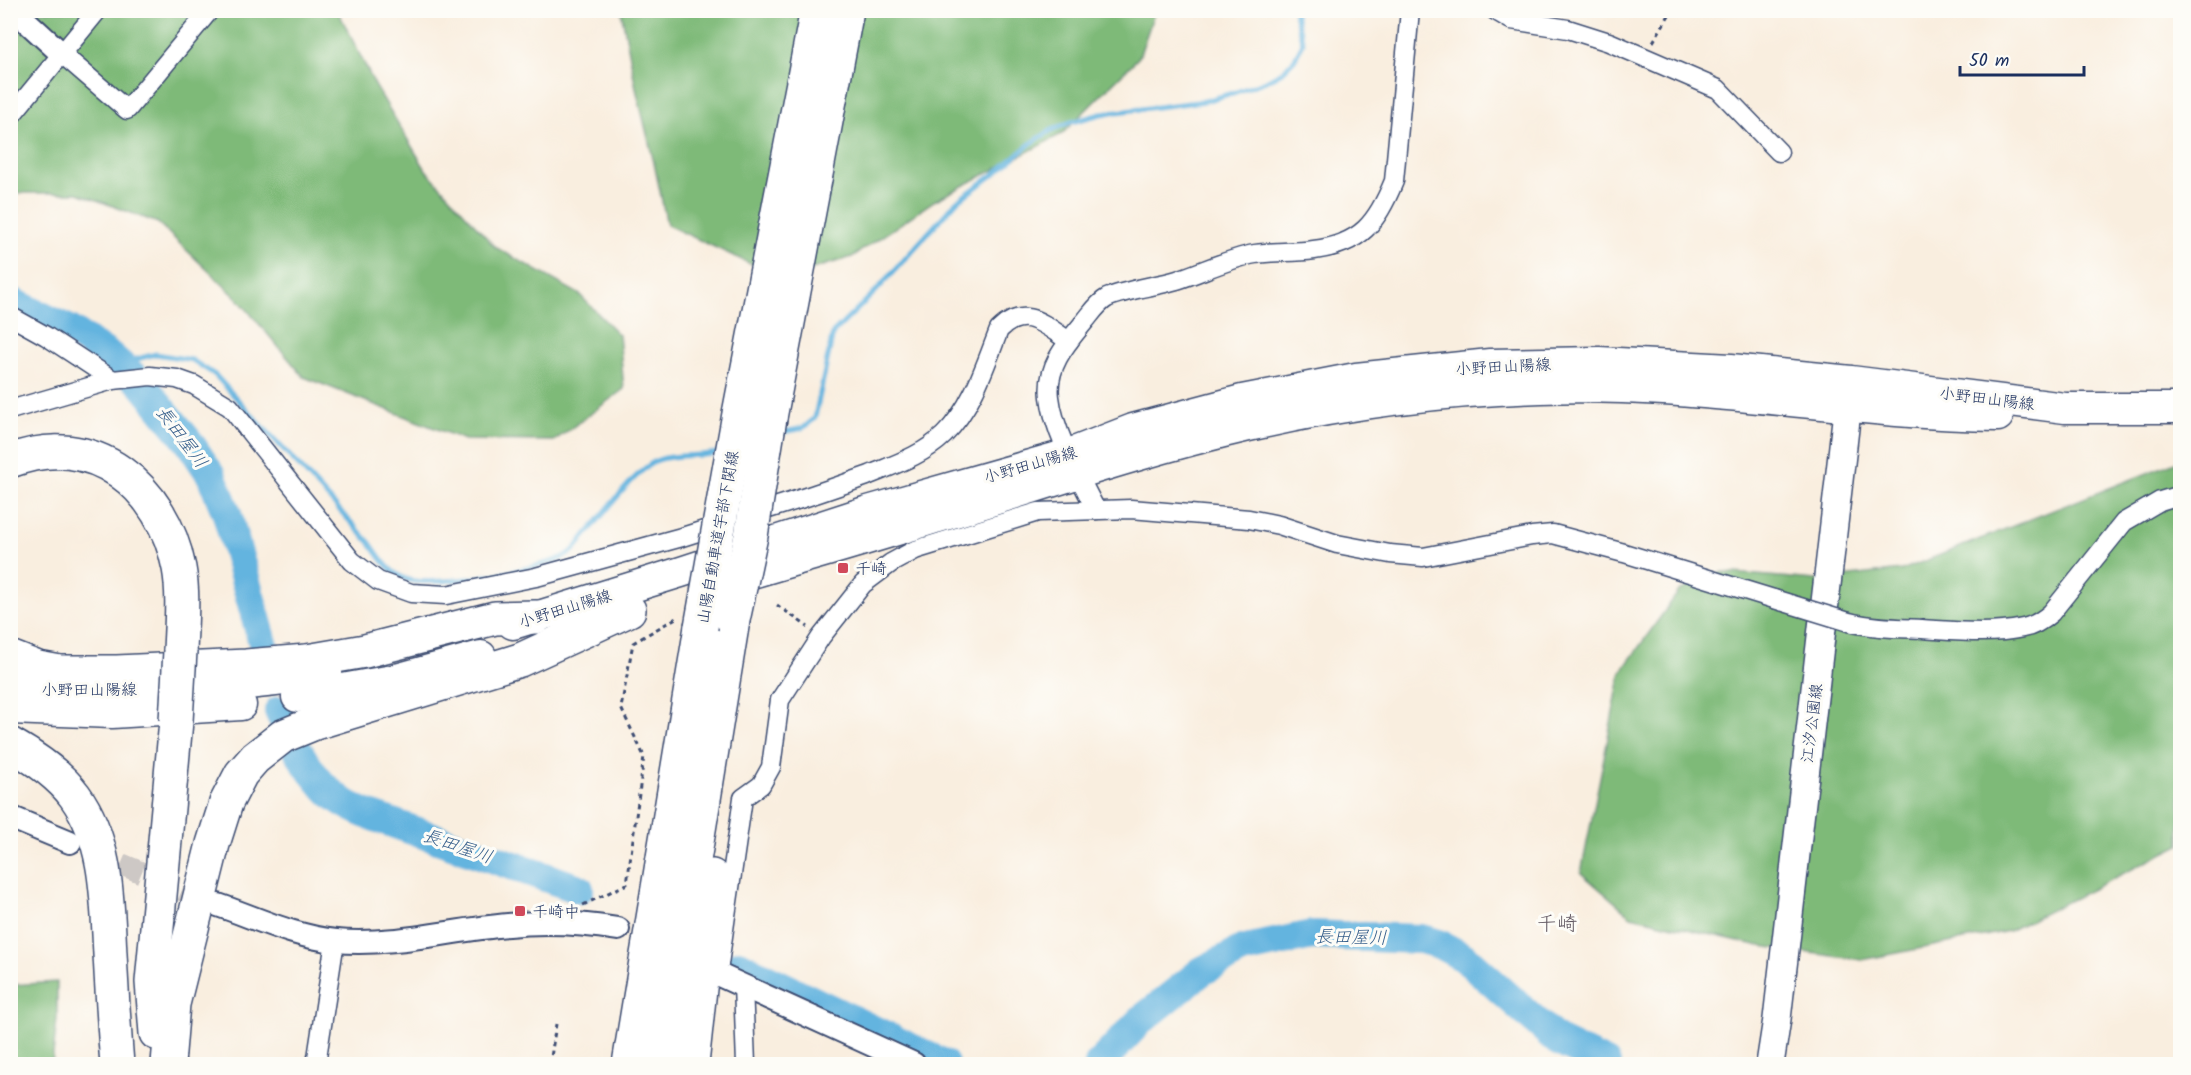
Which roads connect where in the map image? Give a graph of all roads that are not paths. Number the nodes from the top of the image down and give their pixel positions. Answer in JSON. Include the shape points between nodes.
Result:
{"nodes":[{"id":1,"x":14,"y":10,"type":"edge"},
{"id":2,"x":98,"y":10,"type":"edge"},
{"id":3,"x":210,"y":10,"type":"edge"},
{"id":4,"x":817,"y":10,"type":"edge"},
{"id":5,"x":847,"y":10,"type":"edge"},
{"id":6,"x":1410,"y":10,"type":"edge"},
{"id":7,"x":1494,"y":10,"type":"edge"},
{"id":8,"x":62,"y":54,"type":"junction"},
{"id":9,"x":10,"y":117,"type":"edge"},
{"id":10,"x":1779,"y":152,"type":"dead end"},
{"id":11,"x":10,"y":315,"type":"edge"},
{"id":12,"x":1069,"y":341,"type":"junction"},
{"id":13,"x":112,"y":380,"type":"junction"},
{"id":14,"x":1849,"y":394,"type":"junction"},
{"id":15,"x":2181,"y":408,"type":"edge"},
{"id":16,"x":10,"y":410,"type":"edge"},
{"id":17,"x":754,"y":416,"type":"junction"},
{"id":18,"x":10,"y":461,"type":"edge"},
{"id":19,"x":1073,"y":464,"type":"junction"},
{"id":20,"x":10,"y":479,"type":"edge"},
{"id":21,"x":2181,"y":495,"type":"edge"},
{"id":22,"x":1096,"y":510,"type":"junction"},
{"id":23,"x":630,"y":610,"type":"junction"},
{"id":24,"x":536,"y":617,"type":"junction"},
{"id":25,"x":739,"y":621,"type":"junction"},
{"id":26,"x":173,"y":652,"type":"junction"},
{"id":27,"x":10,"y":657,"type":"edge"},
{"id":28,"x":10,"y":688,"type":"edge"},
{"id":29,"x":10,"y":709,"type":"edge"},
{"id":30,"x":168,"y":722,"type":"junction"},
{"id":31,"x":10,"y":744,"type":"edge"},
{"id":32,"x":10,"y":817,"type":"edge"},
{"id":33,"x":70,"y":842,"type":"tunnel mouth"},
{"id":34,"x":218,"y":905,"type":"tunnel mouth"},
{"id":35,"x":618,"y":929,"type":"dead end"},
{"id":36,"x":335,"y":941,"type":"junction"},
{"id":37,"x":717,"y":974,"type":"joint"},
{"id":38,"x":642,"y":978,"type":"junction"},
{"id":39,"x":743,"y":985,"type":"junction"},
{"id":40,"x":117,"y":1065,"type":"edge"},
{"id":41,"x":129,"y":1065,"type":"edge"},
{"id":42,"x":158,"y":1065,"type":"edge"},
{"id":43,"x":168,"y":1065,"type":"edge"},
{"id":44,"x":316,"y":1065,"type":"edge"},
{"id":45,"x":620,"y":1065,"type":"edge"},
{"id":46,"x":629,"y":1065,"type":"edge"},
{"id":47,"x":661,"y":1065,"type":"edge"},
{"id":48,"x":692,"y":1065,"type":"edge"},
{"id":49,"x":746,"y":1065,"type":"edge"},
{"id":50,"x":914,"y":1065,"type":"edge"},
{"id":51,"x":1770,"y":1065,"type":"edge"}],
"edges":[{"from":1,"to":8,"type":"street"},
{"from":2,"to":8,"type":"street"},
{"from":3,"to":8,"type":"street","via":[[127,110]]},
{"from":4,"to":17,"type":"highway","name":"山陽自動車道宇部下関線"},
{"from":5,"to":17,"type":"highway","name":"山陽自動車道宇部下関線"},
{"from":6,"to":12,"type":"street","via":[[1394,181],[1374,222],[1344,244],[1254,254],[1106,299]]},
{"from":7,"to":10,"type":"street","via":[[1510,20],[1568,29],[1609,42],[1718,89]]},
{"from":8,"to":9,"type":"street"},
{"from":11,"to":13,"type":"street"},
{"from":12,"to":13,"type":"street","via":[[1031,317],[1009,321],[999,330],[978,382],[955,422],[944,435],[901,462],[836,488],[682,537],[536,577],[446,595],[411,593],[366,574],[222,401],[177,380],[150,376]]},
{"from":12,"to":19,"type":"street","via":[[1053,368],[1049,396]]},
{"from":13,"to":16,"type":"street"},
{"from":14,"to":15,"type":"main road","name":"小野田山陽線","via":[[2066,408]]},
{"from":14,"to":19,"type":"main road","name":"小野田山陽線","via":[[1731,369],[1599,362],[1490,364],[1356,378],[1242,400],[1133,429]]},
{"from":14,"to":51,"type":"main road","name":"江汐公園線"},
{"from":17,"to":25,"type":"highway","name":"山陽自動車道宇部下関線","bridge":true,"via":[[752,536]]},
{"from":17,"to":38,"type":"highway","name":"山陽自動車道宇部下関線","bridge":true,"via":[[689,623]]},
{"from":18,"to":26,"type":"highway","via":[[46,452],[85,455],[123,473],[141,488],[165,524],[179,567],[181,588]]},
{"from":19,"to":22,"type":"street"},
{"from":19,"to":23,"type":"main road","name":"小野田山陽線","via":[[929,520]]},
{"from":19,"to":24,"type":"main road","name":"小野田山陽線","via":[[868,511]]},
{"from":20,"to":26,"type":"highway","via":[[49,468],[81,472],[116,489],[132,504],[147,525],[162,571]]},
{"from":21,"to":22,"type":"street","bridge":true,"via":[[2160,501],[2124,522],[2041,621],[2025,628],[1993,631],[1865,626],[1552,534],[1423,557],[1337,544],[1249,519],[1131,509]]},
{"from":22,"to":37,"type":"street","via":[[1038,512],[915,550],[863,584],[821,637],[780,700],[771,767],[761,785],[742,798]]},
{"from":23,"to":29,"type":"main road","name":"小野田山陽線","via":[[393,680],[265,703],[112,713]]},
{"from":23,"to":43,"type":"highway","via":[[520,660],[315,723],[283,736],[255,758],[236,782],[219,822],[173,1004]]},
{"from":24,"to":27,"type":"highway","via":[[495,618],[365,651],[256,665],[60,672]]},
{"from":24,"to":28,"type":"main road","name":"小野田山陽線","via":[[431,648],[265,683],[110,691]]},
{"from":25,"to":47,"type":"highway","name":"山陽自動車道宇部下関線"},
{"from":25,"to":48,"type":"highway"},
{"from":26,"to":30,"type":"highway","bridge":true},
{"from":30,"to":41,"type":"highway"},
{"from":30,"to":42,"type":"highway","via":[[152,982]]},
{"from":31,"to":40,"type":"highway","via":[[46,768],[74,794],[94,831],[107,895]]},
{"from":32,"to":33,"type":"street"},
{"from":34,"to":36,"type":"street","via":[[297,933]]},
{"from":35,"to":36,"type":"street","via":[[546,922],[392,942]]},
{"from":36,"to":44,"type":"street"},
{"from":37,"to":39,"type":"street"},
{"from":38,"to":45,"type":"highway"},
{"from":38,"to":46,"type":"highway","name":"山陽自動車道宇部下関線"},
{"from":39,"to":49,"type":"street"},
{"from":39,"to":50,"type":"street"}]}
